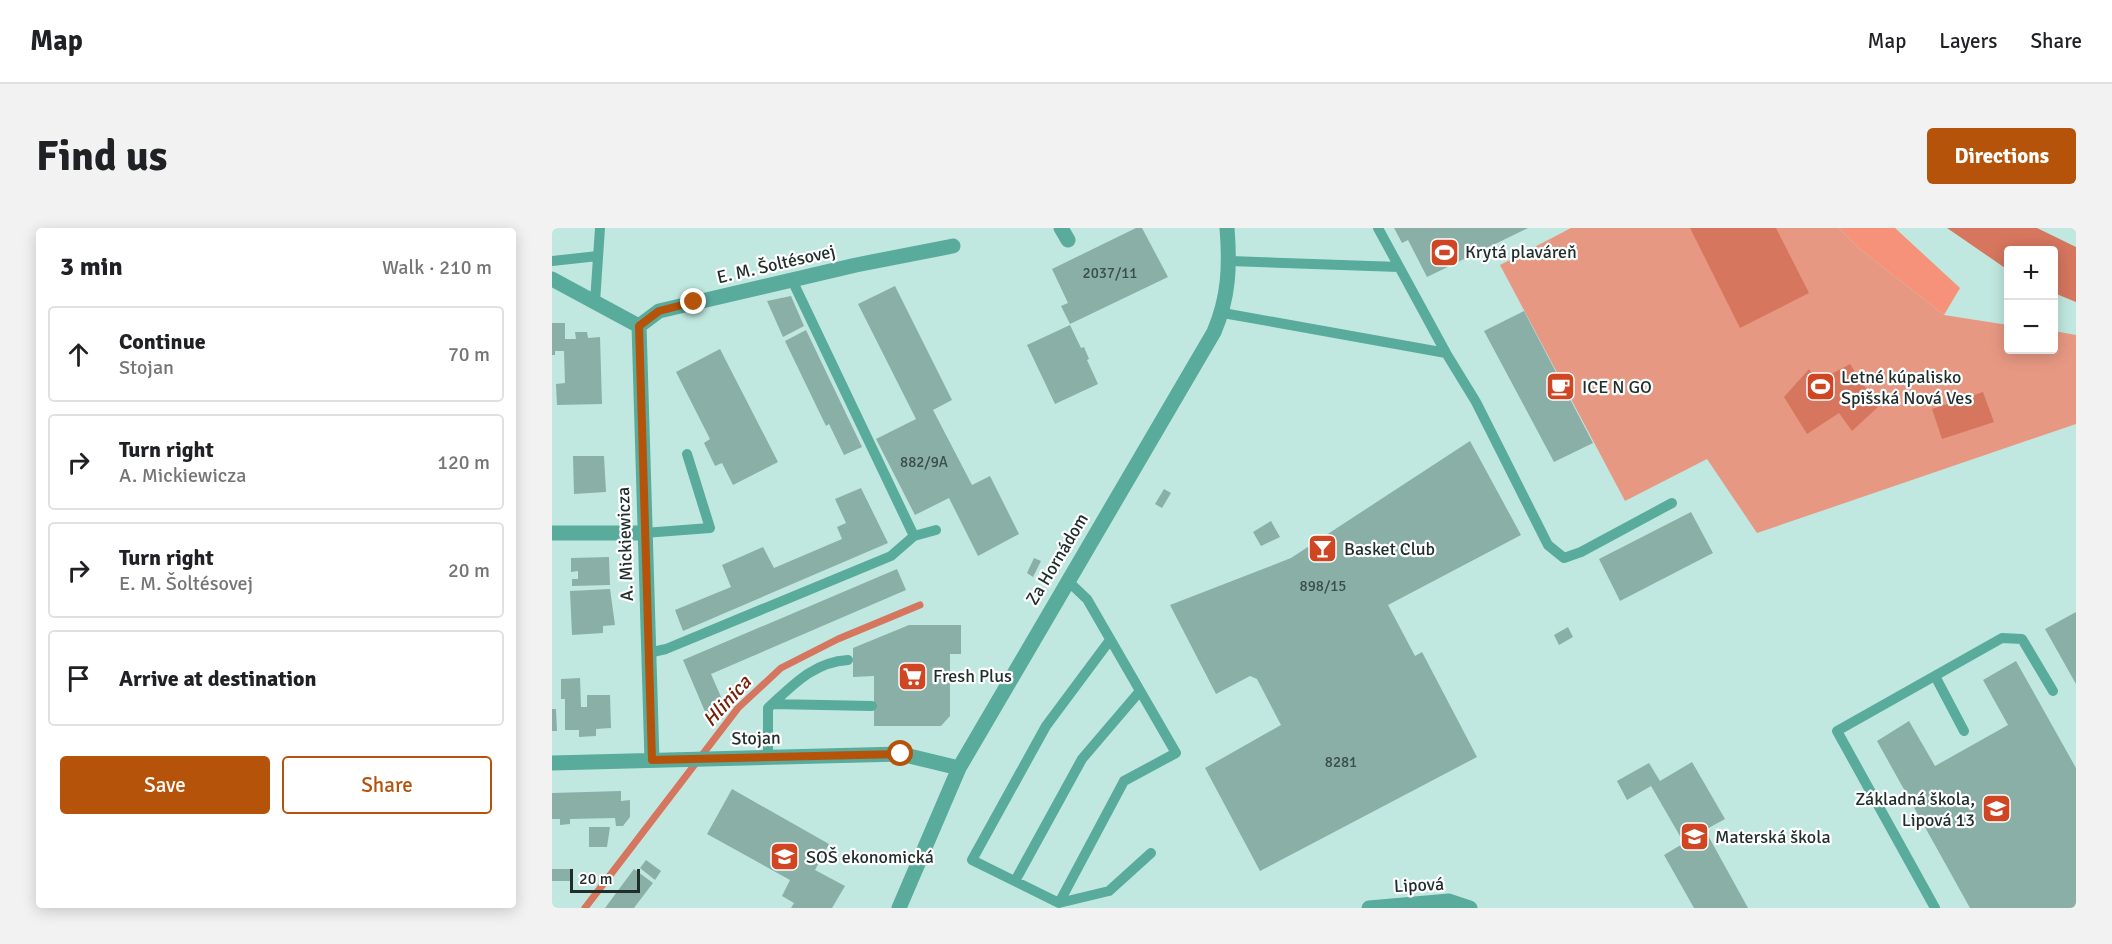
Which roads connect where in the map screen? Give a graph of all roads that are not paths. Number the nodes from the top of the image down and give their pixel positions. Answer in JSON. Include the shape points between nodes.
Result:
{"nodes":[{"id":1,"x":600,"y":228,"type":"edge"},
{"id":2,"x":1227,"y":228,"type":"edge"},
{"id":3,"x":1378,"y":228,"type":"edge"},
{"id":4,"x":953,"y":246,"type":"dead end"},
{"id":5,"x":598,"y":256,"type":"junction"},
{"id":6,"x":552,"y":261,"type":"edge"},
{"id":7,"x":1230,"y":261,"type":"junction"},
{"id":8,"x":1399,"y":267,"type":"junction"},
{"id":9,"x":552,"y":279,"type":"edge"},
{"id":10,"x":792,"y":280,"type":"junction"},
{"id":11,"x":595,"y":302,"type":"junction"},
{"id":12,"x":1222,"y":313,"type":"junction"},
{"id":13,"x":639,"y":326,"type":"junction"},
{"id":14,"x":1446,"y":353,"type":"junction"},
{"id":15,"x":687,"y":454,"type":"dead end"},
{"id":16,"x":1672,"y":503,"type":"dead end"},
{"id":17,"x":936,"y":530,"type":"dead end"},
{"id":18,"x":552,"y":533,"type":"edge"},
{"id":19,"x":644,"y":533,"type":"junction"},
{"id":20,"x":914,"y":536,"type":"junction"},
{"id":21,"x":1067,"y":580,"type":"junction"},
{"id":22,"x":1110,"y":640,"type":"junction"},
{"id":23,"x":648,"y":653,"type":"junction"},
{"id":24,"x":848,"y":660,"type":"dead end"},
{"id":25,"x":1935,"y":676,"type":"junction"},
{"id":26,"x":1140,"y":691,"type":"junction"},
{"id":27,"x":2053,"y":692,"type":"dead end"},
{"id":28,"x":772,"y":704,"type":"junction"},
{"id":29,"x":872,"y":706,"type":"dead end"},
{"id":30,"x":1964,"y":731,"type":"dead end"},
{"id":31,"x":768,"y":757,"type":"junction"},
{"id":32,"x":652,"y":760,"type":"junction"},
{"id":33,"x":552,"y":763,"type":"edge"},
{"id":34,"x":959,"y":768,"type":"junction"},
{"id":35,"x":1151,"y":853,"type":"dead end"},
{"id":36,"x":1015,"y":881,"type":"junction"},
{"id":37,"x":1059,"y":903,"type":"junction"},
{"id":38,"x":899,"y":908,"type":"edge"},
{"id":39,"x":1369,"y":908,"type":"edge"},
{"id":40,"x":1470,"y":908,"type":"edge"},
{"id":41,"x":1935,"y":908,"type":"edge"}],
"edges":[{"from":1,"to":5,"type":"lane"},
{"from":2,"to":7,"type":"street","name":"Za Hornádom"},
{"from":3,"to":8,"type":"lane"},
{"from":4,"to":10,"type":"street","name":"E. M. Šoltésovej"},
{"from":5,"to":6,"type":"lane"},
{"from":5,"to":11,"type":"lane"},
{"from":7,"to":8,"type":"lane"},
{"from":7,"to":12,"type":"street","name":"Za Hornádom"},
{"from":8,"to":14,"type":"lane"},
{"from":9,"to":11,"type":"street"},
{"from":10,"to":13,"type":"street","name":"E. M. Šoltésovej","via":[[659,311]]},
{"from":10,"to":20,"type":"lane"},
{"from":11,"to":13,"type":"street"},
{"from":12,"to":14,"type":"lane"},
{"from":12,"to":21,"type":"street","name":"Za Hornádom","via":[[1181,392]]},
{"from":13,"to":19,"type":"street","name":"A. Mickiewicza"},
{"from":14,"to":16,"type":"lane","via":[[1476,402],[1548,545],[1564,558]]},
{"from":15,"to":19,"type":"lane","via":[[710,528]]},
{"from":17,"to":20,"type":"lane"},
{"from":18,"to":19,"type":"street"},
{"from":19,"to":23,"type":"street","name":"A. Mickiewicza"},
{"from":20,"to":23,"type":"lane","via":[[891,556],[666,650]]},
{"from":21,"to":22,"type":"lane","via":[[1088,598]]},
{"from":21,"to":34,"type":"street","name":"Za Hornádom"},
{"from":22,"to":26,"type":"lane"},
{"from":22,"to":36,"type":"lane","via":[[1046,726],[972,860]]},
{"from":23,"to":32,"type":"street","name":"A. Mickiewicza"},
{"from":24,"to":28,"type":"lane","via":[[810,670]]},
{"from":25,"to":27,"type":"lane","via":[[2002,638],[2022,639]]},
{"from":25,"to":30,"type":"lane"},
{"from":25,"to":41,"type":"lane","via":[[1838,731]]},
{"from":26,"to":36,"type":"lane","via":[[1082,759]]},
{"from":26,"to":37,"type":"lane","via":[[1176,753],[1124,782]]},
{"from":28,"to":29,"type":"lane"},
{"from":28,"to":31,"type":"lane","via":[[768,708]]},
{"from":31,"to":32,"type":"street","name":"Stojan"},
{"from":31,"to":34,"type":"street","name":"Stojan","via":[[901,754]]},
{"from":32,"to":33,"type":"street","name":"Stojan"},
{"from":34,"to":38,"type":"street","name":"Za Hornádom"},
{"from":35,"to":37,"type":"lane","via":[[1109,891]]},
{"from":36,"to":37,"type":"lane"},
{"from":39,"to":40,"type":"street","name":"Lipová","via":[[1449,901]]}]}
